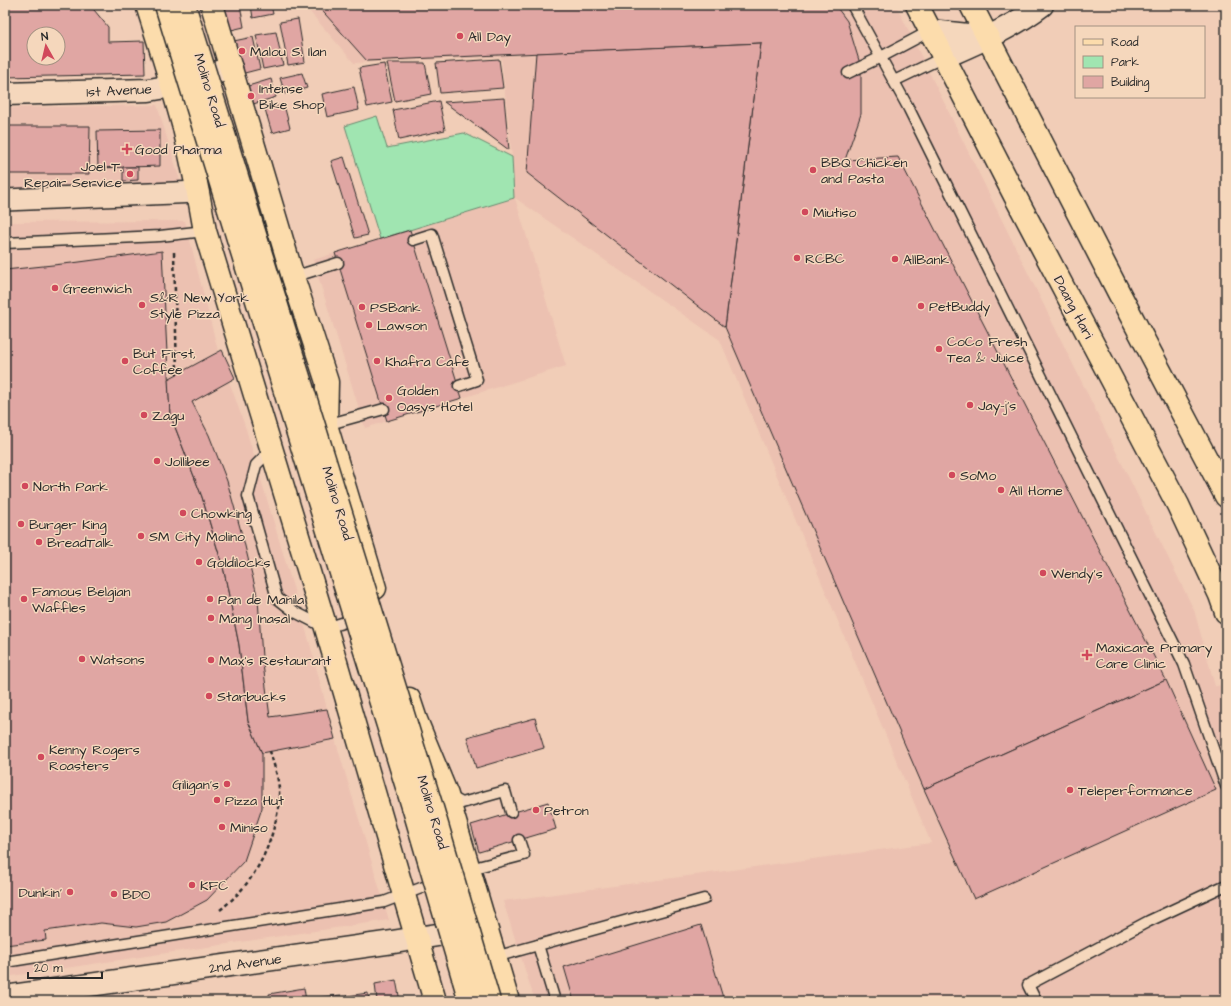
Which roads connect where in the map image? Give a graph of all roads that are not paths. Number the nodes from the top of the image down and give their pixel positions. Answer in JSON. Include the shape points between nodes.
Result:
{"nodes":[{"id":1,"x":147,"y":5,"type":"edge"},
{"id":2,"x":166,"y":5,"type":"edge"},
{"id":3,"x":184,"y":5,"type":"edge"},
{"id":4,"x":212,"y":5,"type":"edge"},
{"id":5,"x":852,"y":5,"type":"edge"},
{"id":6,"x":917,"y":5,"type":"edge"},
{"id":7,"x":971,"y":5,"type":"edge"},
{"id":8,"x":1042,"y":5,"type":"edge"},
{"id":9,"x":930,"y":31,"type":"junction"},
{"id":10,"x":988,"y":38,"type":"junction"},
{"id":11,"x":881,"y":57,"type":"junction"},
{"id":12,"x":944,"y":57,"type":"junction"},
{"id":13,"x":230,"y":68,"type":"junction"},
{"id":14,"x":848,"y":73,"type":"dead end"},
{"id":15,"x":894,"y":81,"type":"junction"},
{"id":16,"x":172,"y":86,"type":"junction"},
{"id":17,"x":5,"y":94,"type":"edge"},
{"id":18,"x":198,"y":192,"type":"junction"},
{"id":19,"x":5,"y":200,"type":"edge"},
{"id":20,"x":204,"y":230,"type":"junction"},
{"id":21,"x":414,"y":240,"type":"dead end"},
{"id":22,"x":5,"y":244,"type":"edge"},
{"id":23,"x":338,"y":263,"type":"dead end"},
{"id":24,"x":294,"y":277,"type":"junction"},
{"id":25,"x":459,"y":386,"type":"dead end"},
{"id":26,"x":384,"y":409,"type":"dead end"},
{"id":27,"x":326,"y":425,"type":"junction"},
{"id":28,"x":272,"y":449,"type":"junction"},
{"id":29,"x":1225,"y":493,"type":"edge"},
{"id":30,"x":382,"y":611,"type":"junction"},
{"id":31,"x":1226,"y":612,"type":"edge"},
{"id":32,"x":326,"y":628,"type":"junction"},
{"id":33,"x":1226,"y":786,"type":"edge"},
{"id":34,"x":447,"y":795,"type":"junction"},
{"id":35,"x":511,"y":812,"type":"dead end"},
{"id":36,"x":519,"y":840,"type":"dead end"},
{"id":37,"x":468,"y":869,"type":"junction"},
{"id":38,"x":1226,"y":885,"type":"edge"},
{"id":39,"x":404,"y":896,"type":"junction"},
{"id":40,"x":704,"y":898,"type":"dead end"},
{"id":41,"x":485,"y":927,"type":"junction"},
{"id":42,"x":416,"y":938,"type":"junction"},
{"id":43,"x":538,"y":945,"type":"junction"},
{"id":44,"x":494,"y":957,"type":"junction"},
{"id":45,"x":5,"y":962,"type":"edge"},
{"id":46,"x":5,"y":997,"type":"edge"},
{"id":47,"x":435,"y":1001,"type":"edge"},
{"id":48,"x":470,"y":1001,"type":"edge"},
{"id":49,"x":489,"y":1001,"type":"edge"},
{"id":50,"x":508,"y":1001,"type":"edge"},
{"id":51,"x":555,"y":1001,"type":"edge"},
{"id":52,"x":1036,"y":1001,"type":"edge"}],
"edges":[{"from":1,"to":16,"type":"main road"},
{"from":2,"to":48,"type":"main road","name":"Molino Road","bridge":true,"via":[[413,806]]},
{"from":3,"to":49,"type":"main road","name":"Molino Road","bridge":true,"via":[[430,800]]},
{"from":4,"to":13,"type":"main road","name":"Molino Road"},
{"from":5,"to":11,"type":"lane"},
{"from":6,"to":9,"type":"main road","name":"Daang Hari"},
{"from":7,"to":10,"type":"main road"},
{"from":8,"to":10,"type":"street"},
{"from":9,"to":10,"type":"street"},
{"from":9,"to":11,"type":"lane"},
{"from":9,"to":12,"type":"main road","name":"Daang Hari"},
{"from":10,"to":12,"type":"street"},
{"from":10,"to":29,"type":"main road"},
{"from":11,"to":14,"type":"lane"},
{"from":11,"to":15,"type":"lane"},
{"from":12,"to":15,"type":"lane"},
{"from":12,"to":31,"type":"main road","name":"Daang Hari","via":[[1178,505]]},
{"from":13,"to":16,"type":"street","name":"1st Avenue"},
{"from":13,"to":24,"type":"main road","name":"Molino Road"},
{"from":15,"to":33,"type":"lane","via":[[1184,664]]},
{"from":16,"to":17,"type":"street","name":"1st Avenue","via":[[149,90]]},
{"from":16,"to":18,"type":"main road"},
{"from":18,"to":19,"type":"street"},
{"from":18,"to":20,"type":"main road"},
{"from":20,"to":22,"type":"lane"},
{"from":20,"to":28,"type":"main road"},
{"from":21,"to":25,"type":"lane","via":[[432,234],[459,319],[477,380]]},
{"from":23,"to":24,"type":"lane"},
{"from":24,"to":27,"type":"main road","name":"Molino Road","via":[[327,382]]},
{"from":26,"to":27,"type":"lane"},
{"from":27,"to":30,"type":"main road","name":"Molino Road"},
{"from":28,"to":32,"type":"main road"},
{"from":28,"to":32,"type":"lane","via":[[256,465],[248,496],[277,598],[295,612]]},
{"from":30,"to":32,"type":"lane"},
{"from":30,"to":34,"type":"main road","name":"Molino Road","via":[[416,720]]},
{"from":32,"to":39,"type":"main road"},
{"from":34,"to":35,"type":"lane","via":[[462,803],[505,791]]},
{"from":34,"to":37,"type":"main road","name":"Molino Road"},
{"from":36,"to":37,"type":"lane","via":[[524,855]]},
{"from":37,"to":39,"type":"lane"},
{"from":37,"to":41,"type":"main road","name":"Molino Road"},
{"from":38,"to":52,"type":"lane","via":[[1149,920],[1028,985]]},
{"from":39,"to":42,"type":"main road"},
{"from":39,"to":45,"type":"lane","via":[[384,902]]},
{"from":40,"to":43,"type":"lane"},
{"from":41,"to":42,"type":"street","name":"2nd Avenue"},
{"from":41,"to":44,"type":"main road","name":"Molino Road"},
{"from":42,"to":46,"type":"street","name":"2nd Avenue"},
{"from":42,"to":47,"type":"main road"},
{"from":43,"to":44,"type":"lane"},
{"from":43,"to":51,"type":"lane"},
{"from":44,"to":50,"type":"main road","name":"Molino Road"}]}
